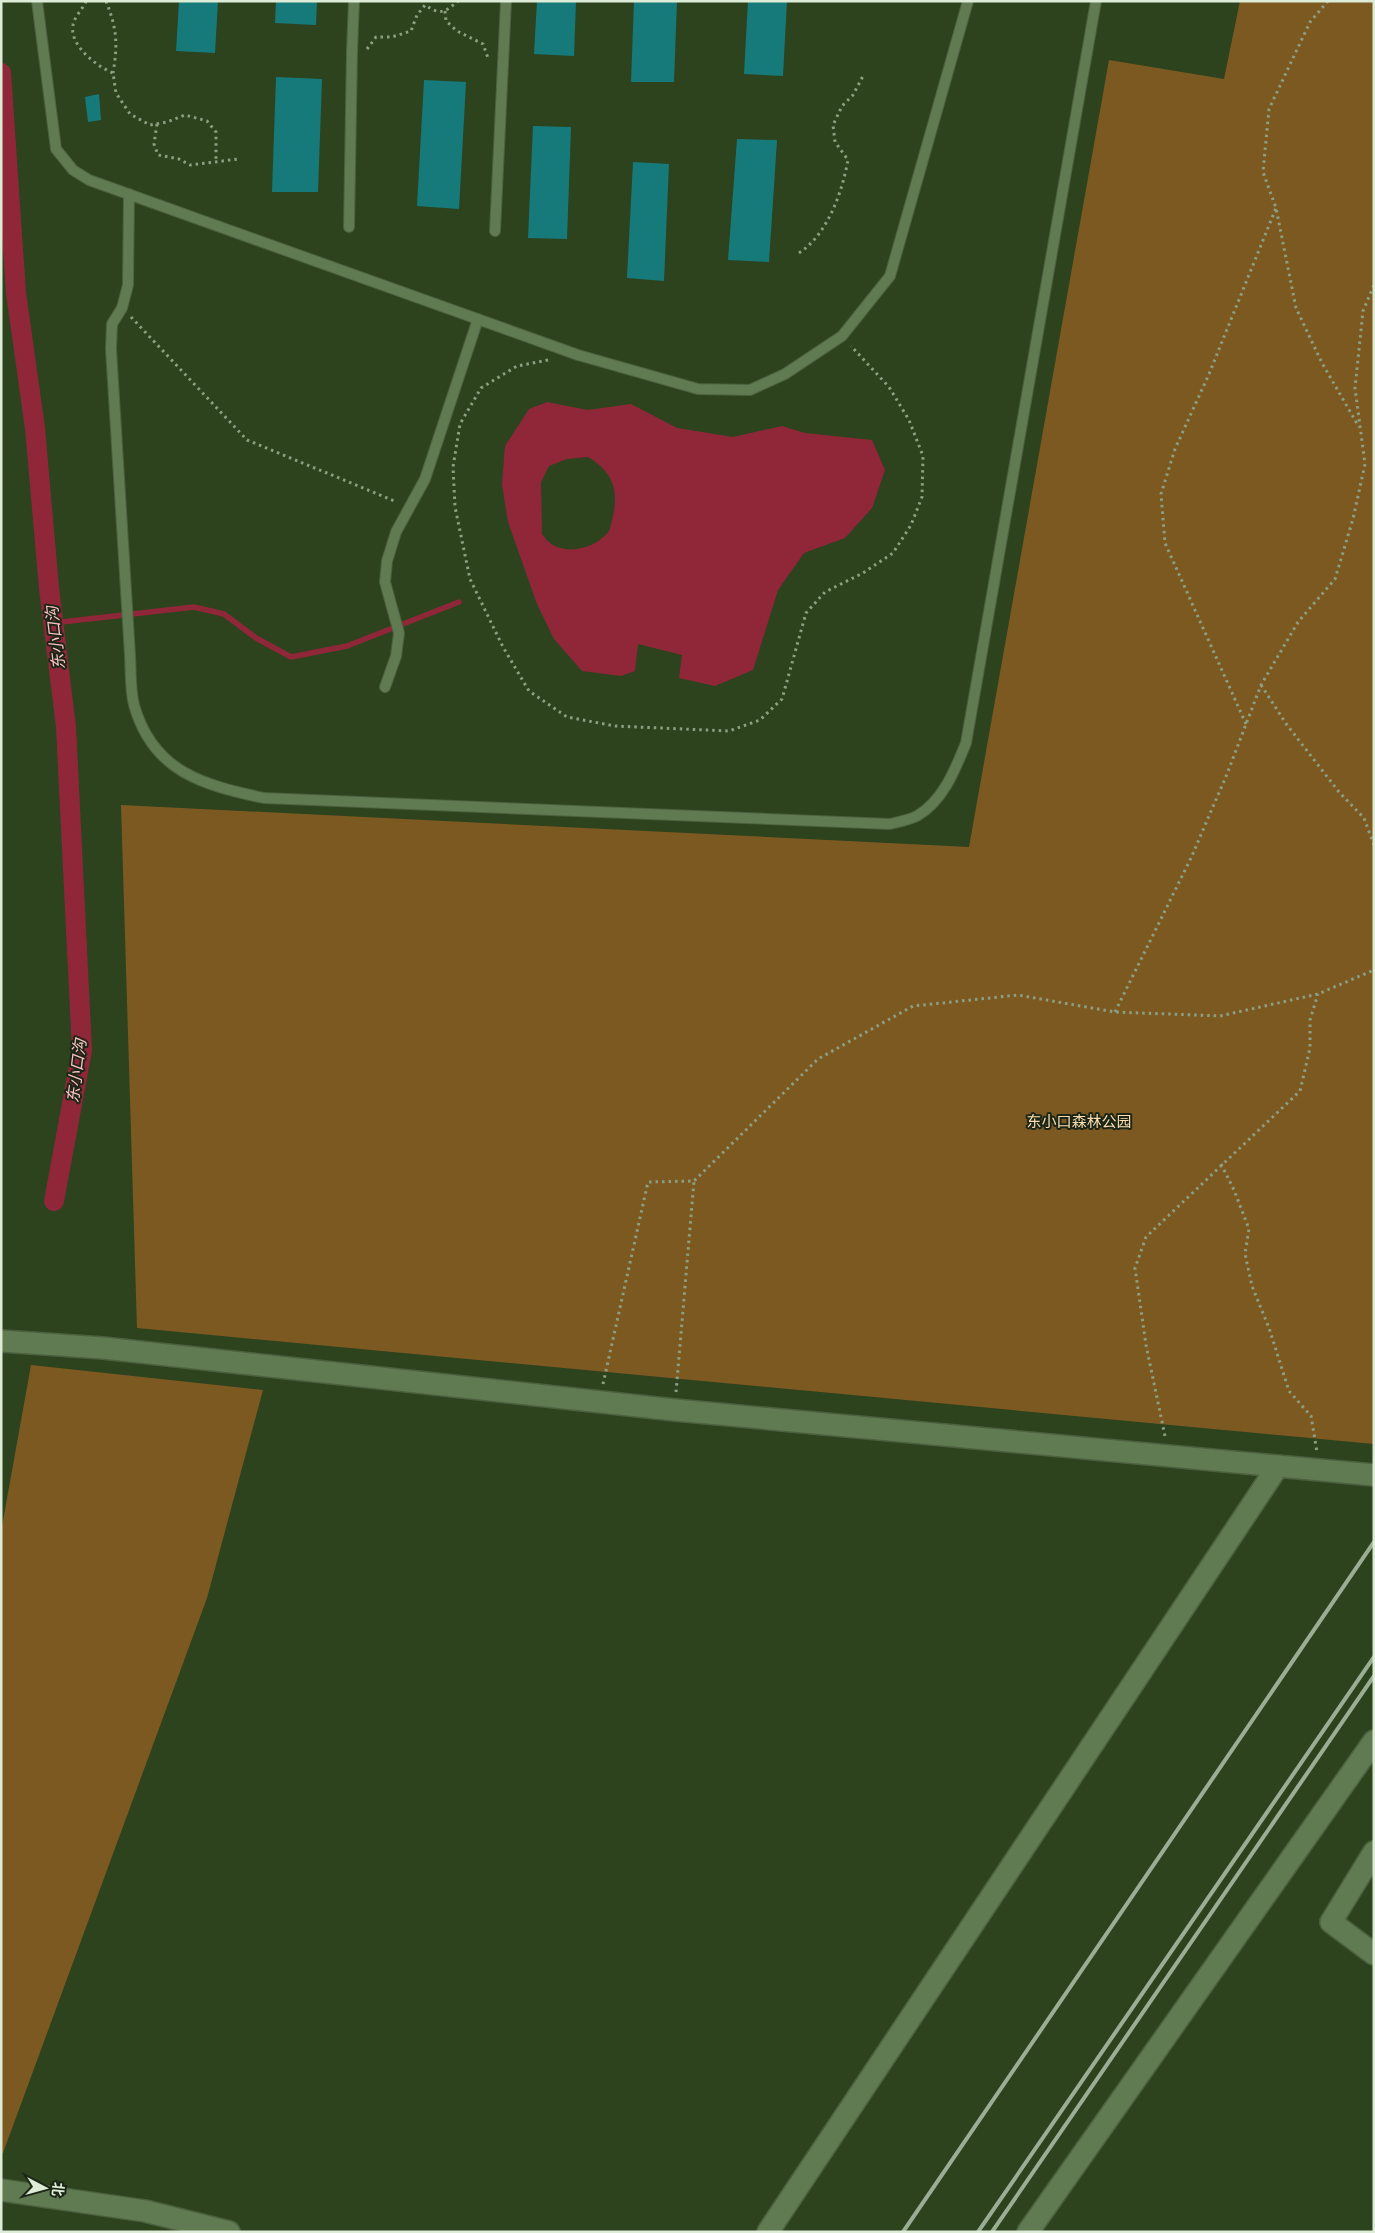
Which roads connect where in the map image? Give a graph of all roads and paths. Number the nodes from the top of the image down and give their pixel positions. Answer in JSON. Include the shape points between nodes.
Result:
{"nodes":[{"id":1,"x":37,"y":1,"type":"edge"},
{"id":2,"x":86,"y":1,"type":"edge"},
{"id":3,"x":106,"y":1,"type":"edge"},
{"id":4,"x":354,"y":1,"type":"edge"},
{"id":5,"x":458,"y":1,"type":"edge"},
{"id":6,"x":506,"y":1,"type":"edge"},
{"id":7,"x":968,"y":1,"type":"edge"},
{"id":8,"x":1096,"y":1,"type":"edge"},
{"id":9,"x":1328,"y":1,"type":"edge"},
{"id":10,"x":424,"y":3,"type":"edge"},
{"id":11,"x":445,"y":11,"type":"junction"},
{"id":12,"x":352,"y":51,"type":"junction"},
{"id":13,"x":113,"y":73,"type":"junction"},
{"id":14,"x":502,"y":75,"type":"junction"},
{"id":15,"x":863,"y":76,"type":"dead end"},
{"id":16,"x":157,"y":124,"type":"junction"},
{"id":17,"x":239,"y":159,"type":"dead end"},
{"id":18,"x":216,"y":161,"type":"junction"},
{"id":19,"x":129,"y":194,"type":"junction"},
{"id":20,"x":1276,"y":208,"type":"junction"},
{"id":21,"x":349,"y":227,"type":"dead end"},
{"id":22,"x":495,"y":231,"type":"dead end"},
{"id":23,"x":799,"y":253,"type":"dead end"},
{"id":24,"x":1374,"y":285,"type":"edge"},
{"id":25,"x":122,"y":308,"type":"junction"},
{"id":26,"x":478,"y":319,"type":"junction"},
{"id":27,"x":842,"y":336,"type":"junction"},
{"id":28,"x":578,"y":355,"type":"junction"},
{"id":29,"x":1360,"y":428,"type":"junction"},
{"id":30,"x":409,"y":507,"type":"junction"},
{"id":31,"x":1261,"y":685,"type":"junction"},
{"id":32,"x":385,"y":687,"type":"dead end"},
{"id":33,"x":1246,"y":724,"type":"junction"},
{"id":34,"x":1374,"y":844,"type":"edge"},
{"id":35,"x":1374,"y":970,"type":"edge"},
{"id":36,"x":1318,"y":994,"type":"junction"},
{"id":37,"x":1115,"y":1012,"type":"junction"},
{"id":38,"x":1221,"y":1164,"type":"junction"},
{"id":39,"x":694,"y":1181,"type":"junction"},
{"id":40,"x":1,"y":1342,"type":"edge"},
{"id":41,"x":599,"y":1402,"type":"junction"},
{"id":42,"x":675,"y":1410,"type":"junction"},
{"id":43,"x":1171,"y":1456,"type":"junction"},
{"id":44,"x":1278,"y":1466,"type":"junction"},
{"id":45,"x":1320,"y":1470,"type":"junction"},
{"id":46,"x":1374,"y":1475,"type":"edge"},
{"id":47,"x":1374,"y":1741,"type":"edge"},
{"id":48,"x":1374,"y":1852,"type":"edge"},
{"id":49,"x":1374,"y":1954,"type":"edge"},
{"id":50,"x":1,"y":2190,"type":"edge"},
{"id":51,"x":229,"y":2232,"type":"edge"},
{"id":52,"x":768,"y":2232,"type":"edge"},
{"id":53,"x":1028,"y":2232,"type":"edge"}],
"edges":[{"from":1,"to":19,"type":"lane","via":[[56,149],[73,170],[88,180]]},
{"from":2,"to":13,"type":"path","via":[[72,23],[73,35],[84,52],[102,69]]},
{"from":3,"to":13,"type":"path","via":[[115,23],[117,47]]},
{"from":4,"to":12,"type":"lane"},
{"from":5,"to":11,"type":"path"},
{"from":6,"to":14,"type":"lane"},
{"from":7,"to":27,"type":"lane","via":[[890,276]]},
{"from":8,"to":25,"type":"lane","via":[[966,743],[955,772],[937,798],[916,817],[890,824],[850,823],[264,798],[201,781],[170,764],[148,739],[134,704],[111,349],[112,324]]},
{"from":9,"to":20,"type":"path","via":[[1310,22],[1269,108],[1263,172]]},
{"from":10,"to":11,"type":"path","via":[[435,12]]},
{"from":10,"to":12,"type":"path","via":[[411,31],[392,38],[376,37],[368,49]]},
{"from":11,"to":14,"type":"path","via":[[446,21],[457,31],[483,44],[490,73]]},
{"from":12,"to":21,"type":"lane"},
{"from":13,"to":16,"type":"path","via":[[116,93],[130,114],[150,125]]},
{"from":14,"to":22,"type":"lane"},
{"from":15,"to":23,"type":"path","via":[[853,96],[842,106],[834,125],[835,142],[848,160],[844,179],[830,214],[808,247]]},
{"from":16,"to":18,"type":"path","via":[[154,144],[158,155],[190,165]]},
{"from":16,"to":18,"type":"path","via":[[185,115],[207,121],[216,132]]},
{"from":17,"to":18,"type":"path"},
{"from":19,"to":25,"type":"lane","via":[[128,285]]},
{"from":19,"to":26,"type":"lane"},
{"from":20,"to":29,"type":"path","via":[[1296,308],[1322,363]]},
{"from":20,"to":33,"type":"path","via":[[1175,449],[1161,494],[1165,543]]},
{"from":24,"to":29,"type":"path","via":[[1363,311],[1355,388]]},
{"from":25,"to":30,"type":"path","via":[[247,440]]},
{"from":26,"to":28,"type":"lane"},
{"from":26,"to":30,"type":"lane","via":[[425,479]]},
{"from":27,"to":28,"type":"lane","via":[[785,374],[750,390],[698,389]]},
{"from":27,"to":28,"type":"path","via":[[889,387],[909,420],[923,456],[922,497],[911,525],[893,553],[825,592],[806,613],[782,699],[760,720],[729,732],[615,726],[567,717],[529,691],[470,579],[455,507],[453,467],[460,424],[482,388],[517,366]]},
{"from":29,"to":31,"type":"path","via":[[1365,464],[1335,579],[1298,622]]},
{"from":30,"to":32,"type":"lane","via":[[396,532],[387,561],[385,582],[399,633],[396,656]]},
{"from":31,"to":33,"type":"path"},
{"from":31,"to":34,"type":"path","via":[[1287,725],[1364,818]]},
{"from":33,"to":37,"type":"path","via":[[1191,858]]},
{"from":35,"to":36,"type":"path"},
{"from":36,"to":37,"type":"path","via":[[1220,1016]]},
{"from":36,"to":38,"type":"path","via":[[1310,1020],[1310,1048],[1300,1090]]},
{"from":37,"to":39,"type":"path","via":[[1018,994],[913,1006],[818,1059]]},
{"from":38,"to":43,"type":"path","via":[[1146,1237],[1135,1268],[1146,1345]]},
{"from":38,"to":45,"type":"path","via":[[1249,1229],[1245,1254],[1252,1286],[1289,1391],[1311,1416]]},
{"from":39,"to":41,"type":"path","via":[[648,1182]]},
{"from":39,"to":42,"type":"path"},
{"from":40,"to":41,"type":"street","via":[[103,1348]]},
{"from":41,"to":42,"type":"street"},
{"from":42,"to":43,"type":"street"},
{"from":43,"to":44,"type":"street"},
{"from":44,"to":45,"type":"street"},
{"from":44,"to":52,"type":"street"},
{"from":45,"to":46,"type":"street"},
{"from":47,"to":53,"type":"street"},
{"from":48,"to":49,"type":"street","via":[[1330,1922]]},
{"from":50,"to":51,"type":"street","via":[[145,2211]]}]}
